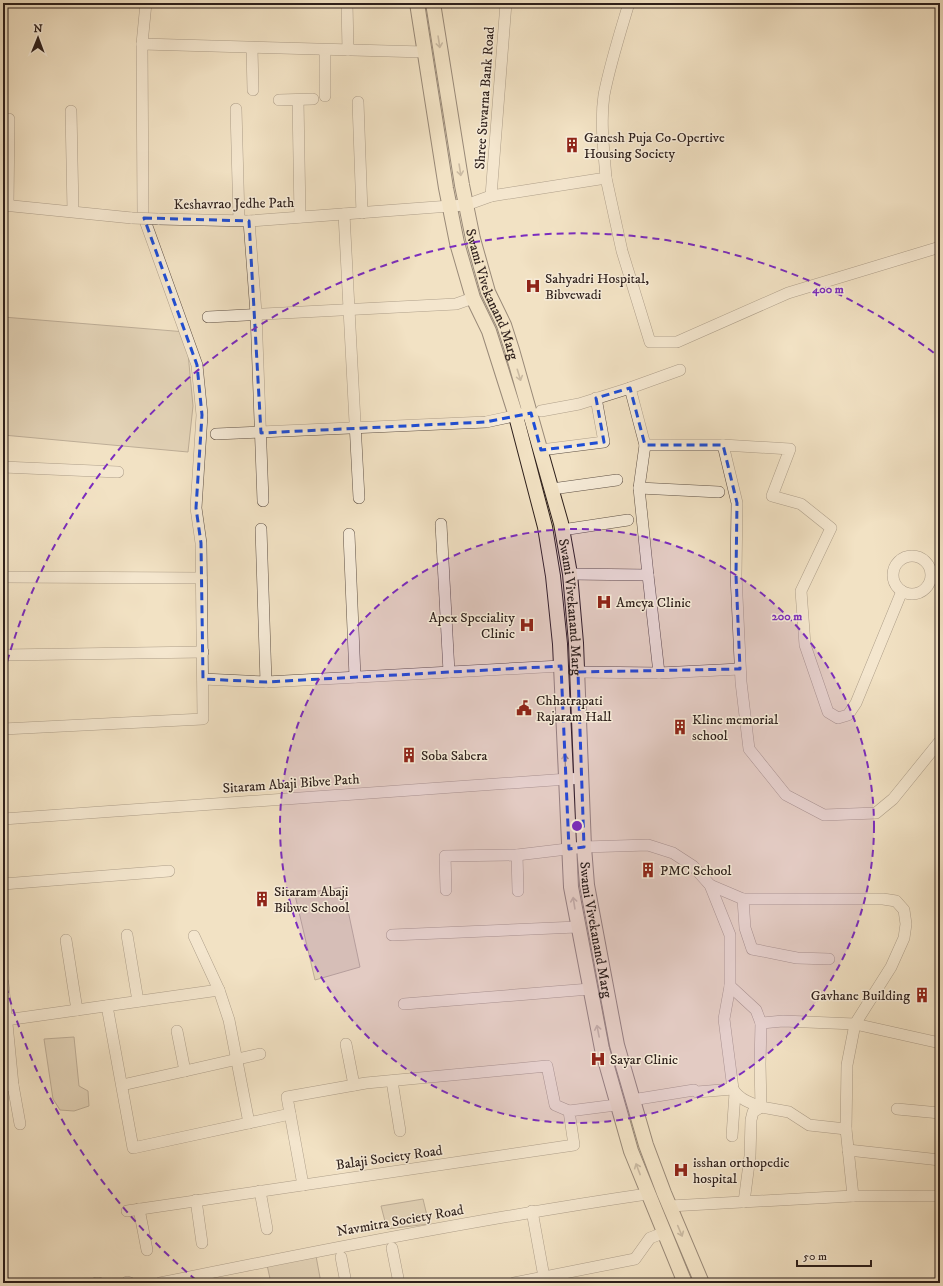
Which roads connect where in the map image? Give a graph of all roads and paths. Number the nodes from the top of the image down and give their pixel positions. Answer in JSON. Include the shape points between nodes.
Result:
{"nodes":[{"id":1,"x":146,"y":3,"type":"edge"},
{"id":2,"x":347,"y":3,"type":"edge"},
{"id":3,"x":417,"y":3,"type":"edge"},
{"id":4,"x":433,"y":3,"type":"edge"},
{"id":5,"x":506,"y":3,"type":"edge"},
{"id":6,"x":629,"y":3,"type":"edge"},
{"id":7,"x":142,"y":44,"type":"junction"},
{"id":8,"x":252,"y":48,"type":"junction"},
{"id":9,"x":325,"y":50,"type":"junction"},
{"id":10,"x":348,"y":50,"type":"junction"},
{"id":11,"x":424,"y":52,"type":"junction"},
{"id":12,"x":252,"y":90,"type":"dead end"},
{"id":13,"x":325,"y":96,"type":"dead end"},
{"id":14,"x":313,"y":99,"type":"dead end"},
{"id":15,"x":279,"y":100,"type":"dead end"},
{"id":16,"x":298,"y":100,"type":"junction"},
{"id":17,"x":358,"y":102,"type":"dead end"},
{"id":18,"x":236,"y":109,"type":"dead end"},
{"id":19,"x":71,"y":111,"type":"dead end"},
{"id":20,"x":9,"y":119,"type":"dead end"},
{"id":21,"x":606,"y":178,"type":"junction"},
{"id":22,"x":491,"y":196,"type":"junction"},
{"id":23,"x":466,"y":204,"type":"junction"},
{"id":24,"x":6,"y":205,"type":"edge"},
{"id":25,"x":450,"y":206,"type":"junction"},
{"id":26,"x":73,"y":211,"type":"junction"},
{"id":27,"x":362,"y":212,"type":"junction"},
{"id":28,"x":344,"y":214,"type":"junction"},
{"id":29,"x":300,"y":217,"type":"junction"},
{"id":30,"x":244,"y":220,"type":"junction"},
{"id":31,"x":940,"y":247,"type":"edge"},
{"id":32,"x":472,"y":298,"type":"junction"},
{"id":33,"x":349,"y":309,"type":"junction"},
{"id":34,"x":256,"y":313,"type":"junction"},
{"id":35,"x":208,"y":317,"type":"dead end"},
{"id":36,"x":680,"y":370,"type":"dead end"},
{"id":37,"x":630,"y":388,"type":"junction"},
{"id":38,"x":596,"y":398,"type":"junction"},
{"id":39,"x":536,"y":412,"type":"junction"},
{"id":40,"x":516,"y":416,"type":"junction"},
{"id":41,"x":356,"y":428,"type":"junction"},
{"id":42,"x":261,"y":433,"type":"junction"},
{"id":43,"x":216,"y":434,"type":"dead end"},
{"id":44,"x":645,"y":445,"type":"junction"},
{"id":45,"x":723,"y":445,"type":"junction"},
{"id":46,"x":541,"y":450,"type":"junction"},
{"id":47,"x":3,"y":467,"type":"edge"},
{"id":48,"x":118,"y":472,"type":"dead end"},
{"id":49,"x":617,"y":480,"type":"dead end"},
{"id":50,"x":639,"y":488,"type":"junction"},
{"id":51,"x":552,"y":489,"type":"junction"},
{"id":52,"x":719,"y":492,"type":"dead end"},
{"id":53,"x":360,"y":498,"type":"dead end"},
{"id":54,"x":263,"y":501,"type":"dead end"},
{"id":55,"x":628,"y":520,"type":"dead end"},
{"id":56,"x":441,"y":524,"type":"dead end"},
{"id":57,"x":262,"y":529,"type":"dead end"},
{"id":58,"x":562,"y":530,"type":"junction"},
{"id":59,"x":349,"y":534,"type":"dead end"},
{"id":60,"x":570,"y":574,"type":"junction"},
{"id":61,"x":648,"y":574,"type":"junction"},
{"id":62,"x":3,"y":577,"type":"edge"},
{"id":63,"x":201,"y":578,"type":"junction"},
{"id":64,"x":936,"y":579,"type":"edge"},
{"id":65,"x":902,"y":591,"type":"junction"},
{"id":66,"x":203,"y":652,"type":"junction"},
{"id":67,"x":3,"y":655,"type":"edge"},
{"id":68,"x":561,"y":666,"type":"junction"},
{"id":69,"x":740,"y":669,"type":"junction"},
{"id":70,"x":449,"y":672,"type":"junction"},
{"id":71,"x":578,"y":672,"type":"junction"},
{"id":72,"x":659,"y":673,"type":"junction"},
{"id":73,"x":355,"y":677,"type":"junction"},
{"id":74,"x":203,"y":679,"type":"junction"},
{"id":75,"x":266,"y":682,"type":"junction"},
{"id":76,"x":3,"y":728,"type":"edge"},
{"id":77,"x":940,"y":741,"type":"edge"},
{"id":78,"x":582,"y":778,"type":"junction"},
{"id":79,"x":565,"y":779,"type":"junction"},
{"id":80,"x":3,"y":819,"type":"edge"},
{"id":81,"x":584,"y":847,"type":"junction"},
{"id":82,"x":569,"y":849,"type":"junction"},
{"id":83,"x":517,"y":854,"type":"junction"},
{"id":84,"x":170,"y":871,"type":"dead end"},
{"id":85,"x":3,"y":884,"type":"edge"},
{"id":86,"x":710,"y":885,"type":"junction"},
{"id":87,"x":446,"y":890,"type":"dead end"},
{"id":88,"x":518,"y":891,"type":"dead end"},
{"id":89,"x":743,"y":899,"type":"junction"},
{"id":90,"x":578,"y":927,"type":"junction"},
{"id":91,"x":127,"y":935,"type":"dead end"},
{"id":92,"x":392,"y":935,"type":"dead end"},
{"id":93,"x":194,"y":936,"type":"dead end"},
{"id":94,"x":66,"y":940,"type":"dead end"},
{"id":95,"x":829,"y":959,"type":"dead end"},
{"id":96,"x":3,"y":983,"type":"edge"},
{"id":97,"x":730,"y":986,"type":"junction"},
{"id":98,"x":590,"y":989,"type":"junction"},
{"id":99,"x":219,"y":990,"type":"junction"},
{"id":100,"x":138,"y":1001,"type":"junction"},
{"id":101,"x":404,"y":1004,"type":"dead end"},
{"id":102,"x":107,"y":1006,"type":"junction"},
{"id":103,"x":77,"y":1010,"type":"junction"},
{"id":104,"x":6,"y":1020,"type":"junction"},
{"id":105,"x":762,"y":1023,"type":"junction"},
{"id":106,"x":855,"y":1024,"type":"junction"},
{"id":107,"x":178,"y":1031,"type":"dead end"},
{"id":108,"x":940,"y":1043,"type":"edge"},
{"id":109,"x":346,"y":1044,"type":"dead end"},
{"id":110,"x":260,"y":1054,"type":"dead end"},
{"id":111,"x":236,"y":1060,"type":"junction"},
{"id":112,"x":185,"y":1071,"type":"junction"},
{"id":113,"x":392,"y":1081,"type":"junction"},
{"id":114,"x":8,"y":1085,"type":"edge"},
{"id":115,"x":122,"y":1085,"type":"junction"},
{"id":116,"x":354,"y":1085,"type":"junction"},
{"id":117,"x":734,"y":1091,"type":"junction"},
{"id":118,"x":632,"y":1100,"type":"junction"},
{"id":119,"x":616,"y":1105,"type":"junction"},
{"id":120,"x":761,"y":1107,"type":"junction"},
{"id":121,"x":897,"y":1109,"type":"dead end"},
{"id":122,"x":569,"y":1111,"type":"junction"},
{"id":123,"x":940,"y":1113,"type":"edge"},
{"id":124,"x":290,"y":1114,"type":"junction"},
{"id":125,"x":249,"y":1123,"type":"junction"},
{"id":126,"x":20,"y":1124,"type":"dead end"},
{"id":127,"x":846,"y":1129,"type":"junction"},
{"id":128,"x":400,"y":1131,"type":"dead end"},
{"id":129,"x":732,"y":1136,"type":"dead end"},
{"id":130,"x":848,"y":1150,"type":"junction"},
{"id":131,"x":940,"y":1160,"type":"edge"},
{"id":132,"x":303,"y":1185,"type":"junction"},
{"id":133,"x":260,"y":1191,"type":"junction"},
{"id":134,"x":647,"y":1194,"type":"junction"},
{"id":135,"x":853,"y":1196,"type":"junction"},
{"id":136,"x":940,"y":1196,"type":"edge"},
{"id":137,"x":196,"y":1200,"type":"junction"},
{"id":138,"x":744,"y":1202,"type":"junction"},
{"id":139,"x":670,"y":1206,"type":"junction"},
{"id":140,"x":139,"y":1209,"type":"junction"},
{"id":141,"x":127,"y":1211,"type":"dead end"},
{"id":142,"x":532,"y":1211,"type":"junction"},
{"id":143,"x":267,"y":1229,"type":"dead end"},
{"id":144,"x":663,"y":1233,"type":"junction"},
{"id":145,"x":202,"y":1243,"type":"dead end"},
{"id":146,"x":392,"y":1248,"type":"dead end"},
{"id":147,"x":147,"y":1250,"type":"dead end"},
{"id":148,"x":341,"y":1257,"type":"dead end"},
{"id":149,"x":544,"y":1277,"type":"junction"},
{"id":150,"x":96,"y":1283,"type":"edge"},
{"id":151,"x":99,"y":1283,"type":"edge"},
{"id":152,"x":160,"y":1283,"type":"edge"},
{"id":153,"x":346,"y":1283,"type":"edge"},
{"id":154,"x":399,"y":1283,"type":"edge"},
{"id":155,"x":514,"y":1283,"type":"edge"},
{"id":156,"x":685,"y":1283,"type":"edge"},
{"id":157,"x":702,"y":1283,"type":"edge"}],
"edges":[{"from":1,"to":7,"type":"street"},
{"from":2,"to":10,"type":"street"},
{"from":3,"to":11,"type":"main road","name":"Swami Vivekanand Marg"},
{"from":4,"to":23,"type":"main road","name":"Swami Vivekanand Marg","one_way":true},
{"from":5,"to":22,"type":"street","name":"Shree Suvarna Bank Road"},
{"from":6,"to":21,"type":"street","via":[[604,96]]},
{"from":7,"to":8,"type":"street"},
{"from":7,"to":63,"type":"street","via":[[143,215],[197,365],[202,415],[196,508],[201,543]]},
{"from":8,"to":9,"type":"street"},
{"from":8,"to":12,"type":"street"},
{"from":9,"to":10,"type":"street"},
{"from":9,"to":13,"type":"street"},
{"from":10,"to":11,"type":"street"},
{"from":11,"to":25,"type":"main road","name":"Swami Vivekanand Marg"},
{"from":14,"to":16,"type":"street"},
{"from":15,"to":16,"type":"street"},
{"from":16,"to":29,"type":"street"},
{"from":17,"to":27,"type":"street"},
{"from":18,"to":30,"type":"street"},
{"from":19,"to":26,"type":"street"},
{"from":20,"to":24,"type":"street"},
{"from":21,"to":22,"type":"street","name":"Keshavrao Jedhe Path"},
{"from":21,"to":31,"type":"street","via":[[622,251],[650,342],[677,342],[788,293]]},
{"from":22,"to":23,"type":"street","name":"Keshavrao Jedhe Path"},
{"from":23,"to":25,"type":"street","name":"Keshavrao Jedhe Path"},
{"from":23,"to":39,"type":"main road","name":"Swami Vivekanand Marg","one_way":true,"via":[[488,292],[504,325]]},
{"from":24,"to":26,"type":"street","name":"Keshavrao Jedhe Path"},
{"from":25,"to":27,"type":"street","name":"Keshavrao Jedhe Path"},
{"from":25,"to":32,"type":"main road","name":"Swami Vivekanand Marg"},
{"from":26,"to":30,"type":"street","name":"Keshavrao Jedhe Path","bridge":true,"via":[[132,218]]},
{"from":27,"to":28,"type":"street","name":"Keshavrao Jedhe Path"},
{"from":28,"to":29,"type":"street","name":"Keshavrao Jedhe Path"},
{"from":28,"to":33,"type":"street"},
{"from":29,"to":30,"type":"street","name":"Keshavrao Jedhe Path"},
{"from":30,"to":34,"type":"street"},
{"from":32,"to":33,"type":"street","via":[[456,304]]},
{"from":32,"to":40,"type":"main road","name":"Swami Vivekanand Marg","via":[[489,331]]},
{"from":33,"to":34,"type":"street"},
{"from":33,"to":41,"type":"street"},
{"from":34,"to":35,"type":"street"},
{"from":34,"to":42,"type":"street"},
{"from":36,"to":37,"type":"street"},
{"from":37,"to":38,"type":"street"},
{"from":37,"to":44,"type":"street"},
{"from":38,"to":39,"type":"street"},
{"from":38,"to":46,"type":"street","via":[[604,442]]},
{"from":39,"to":40,"type":"street"},
{"from":39,"to":46,"type":"main road","name":"Swami Vivekanand Marg"},
{"from":40,"to":41,"type":"street","via":[[486,422]]},
{"from":40,"to":68,"type":"main road","name":"Swami Vivekanand Marg","via":[[545,527],[553,576]]},
{"from":41,"to":42,"type":"street"},
{"from":41,"to":53,"type":"street"},
{"from":42,"to":43,"type":"street"},
{"from":42,"to":54,"type":"street"},
{"from":44,"to":45,"type":"street"},
{"from":44,"to":50,"type":"street"},
{"from":45,"to":65,"type":"street","via":[[790,449],[772,496],[801,504],[831,528],[801,591],[805,645],[828,712],[838,718],[848,715],[856,703]]},
{"from":45,"to":69,"type":"street","via":[[737,503],[736,575]]},
{"from":46,"to":51,"type":"main road","name":"Swami Vivekanand Marg"},
{"from":47,"to":48,"type":"street"},
{"from":49,"to":51,"type":"street"},
{"from":50,"to":52,"type":"street"},
{"from":50,"to":61,"type":"street"},
{"from":51,"to":58,"type":"main road","name":"Swami Vivekanand Marg"},
{"from":55,"to":58,"type":"street"},
{"from":56,"to":70,"type":"street"},
{"from":57,"to":75,"type":"street"},
{"from":58,"to":60,"type":"main road","name":"Swami Vivekanand Marg"},
{"from":59,"to":73,"type":"street"},
{"from":60,"to":61,"type":"street"},
{"from":60,"to":71,"type":"main road","name":"Swami Vivekanand Marg"},
{"from":61,"to":72,"type":"street"},
{"from":62,"to":63,"type":"street"},
{"from":63,"to":66,"type":"street"},
{"from":64,"to":65,"type":"street","via":[[920,593]]},
{"from":64,"to":65,"type":"street","via":[[924,560],[918,557],[905,558],[896,565],[893,576],[894,582]]},
{"from":66,"to":67,"type":"street"},
{"from":66,"to":74,"type":"street"},
{"from":68,"to":70,"type":"street"},
{"from":79,"to":68,"type":"main road","name":"Swami Vivekanand Marg","one_way":true},
{"from":69,"to":72,"type":"street"},
{"from":69,"to":77,"type":"street","via":[[750,749],[786,795],[824,815],[876,813],[893,798]]},
{"from":70,"to":73,"type":"street"},
{"from":71,"to":72,"type":"street"},
{"from":71,"to":78,"type":"main road","name":"Swami Vivekanand Marg"},
{"from":73,"to":75,"type":"street"},
{"from":74,"to":75,"type":"street"},
{"from":74,"to":76,"type":"street","via":[[203,719]]},
{"from":78,"to":79,"type":"street","name":"Sitaram Abaji Bibve Path"},
{"from":78,"to":81,"type":"main road","name":"Swami Vivekanand Marg"},
{"from":79,"to":80,"type":"street","name":"Sitaram Abaji Bibve Path"},
{"from":79,"to":82,"type":"main road","name":"Swami Vivekanand Marg"},
{"from":81,"to":82,"type":"street"},
{"from":81,"to":86,"type":"street","via":[[648,845],[673,853],[693,866]]},
{"from":81,"to":118,"type":"main road","name":"Swami Vivekanand Marg","via":[[594,924],[617,1045]]},
{"from":82,"to":83,"type":"street"},
{"from":90,"to":82,"type":"main road","name":"Swami Vivekanand Marg","one_way":true,"via":[[571,887]]},
{"from":83,"to":87,"type":"street","via":[[445,856]]},
{"from":83,"to":88,"type":"street"},
{"from":84,"to":85,"type":"street"},
{"from":86,"to":89,"type":"street"},
{"from":86,"to":97,"type":"street","via":[[730,935]]},
{"from":89,"to":95,"type":"street","via":[[745,928],[752,949],[797,958]]},
{"from":89,"to":106,"type":"street","via":[[896,901],[904,910],[904,938],[891,968]]},
{"from":90,"to":92,"type":"street"},
{"from":90,"to":98,"type":"main road","name":"Swami Vivekanand Marg"},
{"from":91,"to":100,"type":"street"},
{"from":93,"to":99,"type":"street"},
{"from":94,"to":103,"type":"street"},
{"from":96,"to":104,"type":"street"},
{"from":97,"to":105,"type":"street","via":[[746,998]]},
{"from":97,"to":117,"type":"street","via":[[724,1019]]},
{"from":98,"to":101,"type":"street"},
{"from":119,"to":98,"type":"main road","name":"Swami Vivekanand Marg","one_way":true},
{"from":99,"to":100,"type":"street"},
{"from":99,"to":111,"type":"street","via":[[229,1020]]},
{"from":100,"to":102,"type":"street"},
{"from":102,"to":103,"type":"street"},
{"from":102,"to":115,"type":"street"},
{"from":103,"to":104,"type":"street"},
{"from":104,"to":114,"type":"street"},
{"from":105,"to":106,"type":"street","via":[[784,1021]]},
{"from":105,"to":120,"type":"street"},
{"from":106,"to":108,"type":"street"},
{"from":106,"to":127,"type":"street","via":[[847,1065]]},
{"from":107,"to":112,"type":"street"},
{"from":109,"to":116,"type":"street"},
{"from":110,"to":111,"type":"street"},
{"from":111,"to":112,"type":"street"},
{"from":111,"to":125,"type":"street"},
{"from":112,"to":115,"type":"street"},
{"from":113,"to":116,"type":"street"},
{"from":113,"to":122,"type":"street","via":[[547,1066],[555,1105]]},
{"from":113,"to":128,"type":"street"},
{"from":114,"to":126,"type":"street"},
{"from":115,"to":125,"type":"street","via":[[133,1148]]},
{"from":116,"to":124,"type":"street","via":[[287,1097]]},
{"from":117,"to":118,"type":"street","via":[[696,1091]]},
{"from":117,"to":120,"type":"street","via":[[746,1102]]},
{"from":117,"to":129,"type":"street"},
{"from":118,"to":139,"type":"main road","name":"Swami Vivekanand Marg","via":[[646,1146]]},
{"from":119,"to":122,"type":"street"},
{"from":134,"to":119,"type":"main road","name":"Swami Vivekanand Marg","one_way":true},
{"from":120,"to":127,"type":"street","via":[[789,1112],[809,1125]]},
{"from":120,"to":138,"type":"street","via":[[754,1112],[751,1120],[750,1156]]},
{"from":121,"to":123,"type":"street"},
{"from":122,"to":132,"type":"street","name":"Balaji Society Road","via":[[574,1145]]},
{"from":124,"to":125,"type":"street"},
{"from":124,"to":132,"type":"street"},
{"from":127,"to":130,"type":"street"},
{"from":130,"to":131,"type":"street"},
{"from":130,"to":135,"type":"street"},
{"from":132,"to":133,"type":"street","name":"Balaji Society Road"},
{"from":133,"to":137,"type":"street","name":"Balaji Society Road"},
{"from":133,"to":143,"type":"street"},
{"from":134,"to":142,"type":"street","name":"Navmitra Society Road"},
{"from":134,"to":144,"type":"main road","name":"Swami Vivekanand Marg"},
{"from":135,"to":136,"type":"street"},
{"from":135,"to":138,"type":"street"},
{"from":137,"to":140,"type":"street","name":"Balaji Society Road"},
{"from":137,"to":145,"type":"street"},
{"from":138,"to":139,"type":"street"},
{"from":139,"to":157,"type":"main road","name":"Swami Vivekanand Marg","one_way":true},
{"from":140,"to":141,"type":"street","name":"Balaji Society Road"},
{"from":140,"to":147,"type":"street"},
{"from":142,"to":149,"type":"street"},
{"from":142,"to":152,"type":"street","name":"Navmitra Society Road","via":[[339,1246]]},
{"from":144,"to":149,"type":"street","via":[[650,1238],[635,1259]]},
{"from":144,"to":156,"type":"main road","name":"Swami Vivekanand Marg"},
{"from":146,"to":154,"type":"street"},
{"from":148,"to":153,"type":"street"},
{"from":149,"to":155,"type":"street"},
{"from":150,"to":151,"type":"street"}]}
